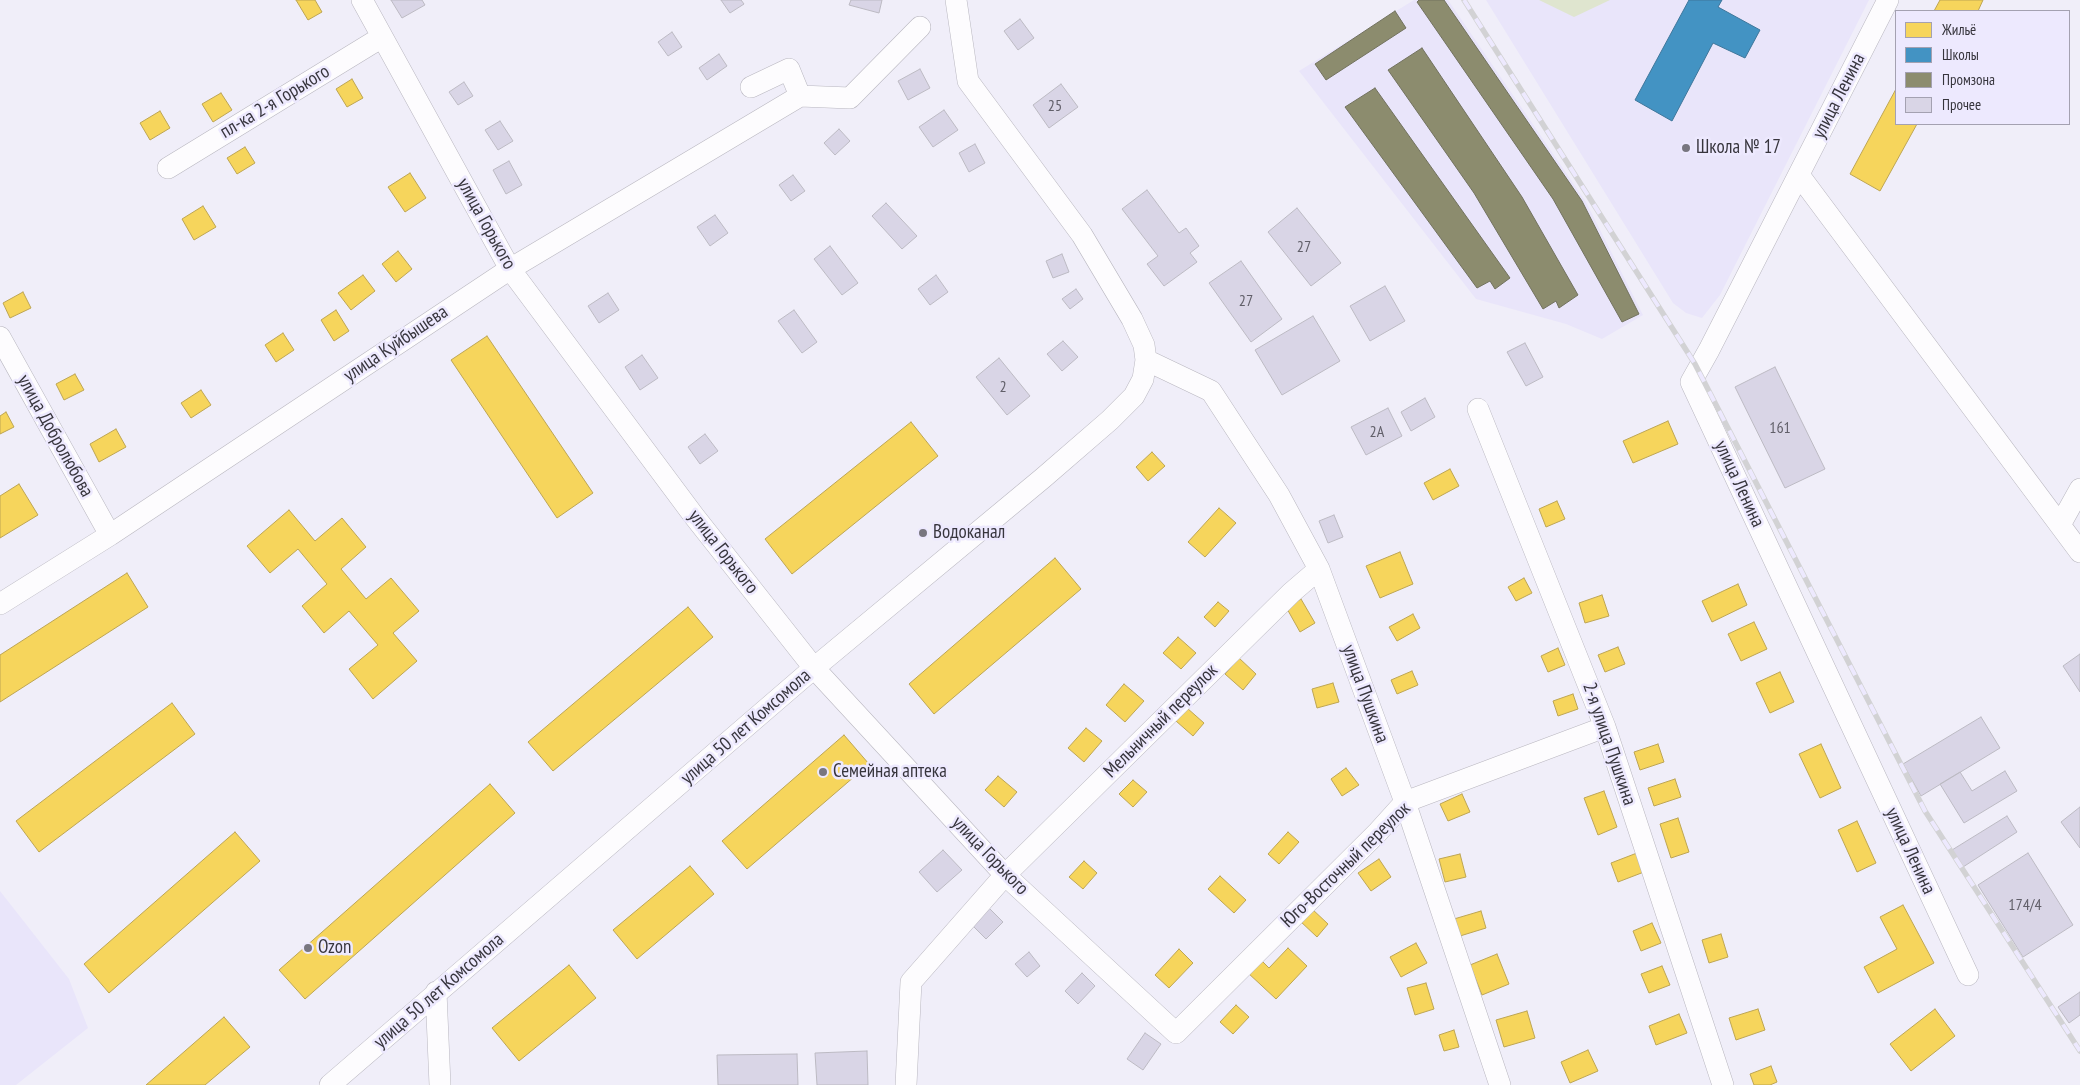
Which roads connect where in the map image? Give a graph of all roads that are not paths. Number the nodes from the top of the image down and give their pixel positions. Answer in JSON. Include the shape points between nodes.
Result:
{"nodes":[{"id":1,"x":362,"y":0,"type":"edge"},
{"id":2,"x":956,"y":0,"type":"edge"},
{"id":3,"x":1888,"y":0,"type":"edge"},
{"id":4,"x":920,"y":27,"type":"dead end"},
{"id":5,"x":382,"y":37,"type":"junction"},
{"id":6,"x":751,"y":87,"type":"dead end"},
{"id":7,"x":800,"y":96,"type":"junction"},
{"id":8,"x":168,"y":168,"type":"dead end"},
{"id":9,"x":1799,"y":175,"type":"junction"},
{"id":10,"x":510,"y":268,"type":"junction"},
{"id":11,"x":0,"y":337,"type":"edge"},
{"id":12,"x":1146,"y":360,"type":"junction"},
{"id":13,"x":1478,"y":409,"type":"dead end"},
{"id":14,"x":2080,"y":489,"type":"edge"},
{"id":15,"x":2060,"y":525,"type":"junction"},
{"id":16,"x":110,"y":535,"type":"junction"},
{"id":17,"x":2080,"y":552,"type":"edge"},
{"id":18,"x":1320,"y":569,"type":"junction"},
{"id":19,"x":0,"y":604,"type":"edge"},
{"id":20,"x":814,"y":668,"type":"junction"},
{"id":21,"x":1605,"y":727,"type":"junction"},
{"id":22,"x":1405,"y":802,"type":"junction"},
{"id":23,"x":1006,"y":875,"type":"junction"},
{"id":24,"x":1968,"y":975,"type":"dead end"},
{"id":25,"x":436,"y":992,"type":"junction"},
{"id":26,"x":1176,"y":1033,"type":"joint"},
{"id":27,"x":330,"y":1085,"type":"edge"},
{"id":28,"x":440,"y":1085,"type":"edge"},
{"id":29,"x":906,"y":1085,"type":"edge"},
{"id":30,"x":1500,"y":1085,"type":"edge"},
{"id":31,"x":1723,"y":1085,"type":"edge"}],
"edges":[{"from":1,"to":5,"type":"street","name":"улица Горького"},
{"from":2,"to":12,"type":"street","via":[[968,81],[1082,236],[1132,319],[1144,345]]},
{"from":3,"to":9,"type":"street","name":"улица Ленина"},
{"from":4,"to":7,"type":"street","via":[[850,98]]},
{"from":5,"to":8,"type":"street","name":"пл-ка 2-я Горького"},
{"from":5,"to":10,"type":"street","name":"улица Горького"},
{"from":6,"to":7,"type":"street","via":[[789,69]]},
{"from":7,"to":10,"type":"street","name":"улица Куйбышева"},
{"from":9,"to":15,"type":"street"},
{"from":9,"to":24,"type":"street","name":"улица Ленина","via":[[1691,382]]},
{"from":10,"to":16,"type":"street","name":"улица Куйбышева"},
{"from":10,"to":20,"type":"street","name":"улица Горького","via":[[694,516]]},
{"from":11,"to":16,"type":"street","name":"улица Добролюбова"},
{"from":12,"to":18,"type":"street","name":"улица Пушкина","via":[[1211,391],[1279,494]]},
{"from":12,"to":20,"type":"street","name":"улица 50 лет Комсомола","via":[[1143,379],[1134,396],[1110,420]]},
{"from":13,"to":21,"type":"street","name":"2-я улица Пушкина"},
{"from":14,"to":15,"type":"street"},
{"from":15,"to":17,"type":"street"},
{"from":16,"to":19,"type":"street","name":"улица Куйбышева"},
{"from":18,"to":22,"type":"street","name":"улица Пушкина"},
{"from":18,"to":23,"type":"street","name":"Мельничный переулок","via":[[1291,593]]},
{"from":20,"to":23,"type":"street","name":"улица Горького"},
{"from":20,"to":25,"type":"street","name":"улица 50 лет Комсомола"},
{"from":21,"to":22,"type":"street","name":"Юго-Восточный переулок"},
{"from":21,"to":31,"type":"street","name":"2-я улица Пушкина"},
{"from":22,"to":26,"type":"street","name":"Юго-Восточный переулок"},
{"from":22,"to":30,"type":"street","name":"улица Пушкина"},
{"from":23,"to":26,"type":"street","name":"улица Горького"},
{"from":23,"to":29,"type":"street","name":"Мельничный переулок","via":[[911,982]]},
{"from":25,"to":27,"type":"street","name":"улица 50 лет Комсомола"},
{"from":25,"to":28,"type":"street"}]}
